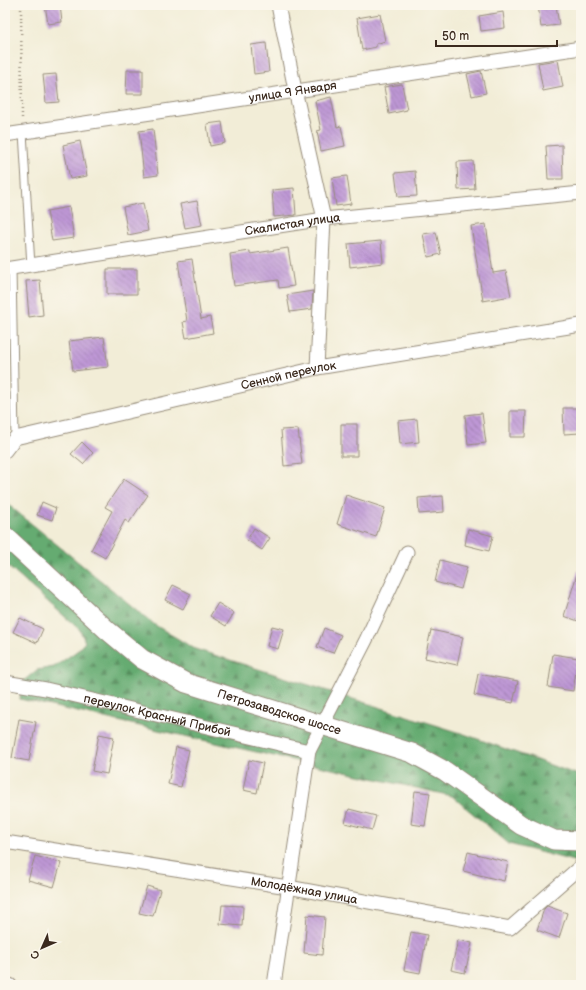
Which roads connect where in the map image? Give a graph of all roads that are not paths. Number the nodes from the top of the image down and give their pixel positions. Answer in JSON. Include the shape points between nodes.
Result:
{"nodes":[{"id":1,"x":278,"y":5,"type":"edge"},
{"id":2,"x":581,"y":48,"type":"edge"},
{"id":3,"x":294,"y":90,"type":"junction"},
{"id":4,"x":23,"y":132,"type":"junction"},
{"id":5,"x":5,"y":135,"type":"edge"},
{"id":6,"x":581,"y":193,"type":"edge"},
{"id":7,"x":324,"y":219,"type":"junction"},
{"id":8,"x":31,"y":266,"type":"junction"},
{"id":9,"x":9,"y":269,"type":"edge"},
{"id":10,"x":581,"y":325,"type":"edge"},
{"id":11,"x":317,"y":368,"type":"junction"},
{"id":12,"x":16,"y":438,"type":"junction"},
{"id":13,"x":5,"y":451,"type":"edge"},
{"id":14,"x":5,"y":536,"type":"edge"},
{"id":15,"x":407,"y":552,"type":"dead end"},
{"id":16,"x":5,"y":682,"type":"edge"},
{"id":17,"x":322,"y":724,"type":"junction"},
{"id":18,"x":309,"y":751,"type":"junction"},
{"id":19,"x":581,"y":840,"type":"edge"},
{"id":20,"x":5,"y":842,"type":"edge"},
{"id":21,"x":581,"y":866,"type":"edge"},
{"id":22,"x":288,"y":887,"type":"junction"},
{"id":23,"x":5,"y":984,"type":"edge"},
{"id":24,"x":10,"y":985,"type":"edge"},
{"id":25,"x":274,"y":985,"type":"edge"}],
"edges":[{"from":1,"to":3,"type":"street"},
{"from":2,"to":3,"type":"street","name":"улица 9 Января"},
{"from":3,"to":4,"type":"street","name":"улица 9 Января"},
{"from":3,"to":7,"type":"street"},
{"from":4,"to":5,"type":"street","name":"улица 9 Января"},
{"from":4,"to":8,"type":"lane"},
{"from":6,"to":7,"type":"street","name":"Скалистая улица"},
{"from":7,"to":8,"type":"street","name":"Скалистая улица"},
{"from":7,"to":11,"type":"street"},
{"from":8,"to":9,"type":"street","name":"Скалистая улица"},
{"from":9,"to":12,"type":"lane"},
{"from":10,"to":11,"type":"street","name":"Сенной переулок"},
{"from":11,"to":12,"type":"street","name":"Сенной переулок"},
{"from":12,"to":13,"type":"street"},
{"from":14,"to":17,"type":"main road","name":"Петрозаводское шоссе","via":[[142,659],[186,683]]},
{"from":15,"to":17,"type":"street","via":[[366,640]]},
{"from":16,"to":18,"type":"street","name":"переулок Красный Прибой","via":[[46,689]]},
{"from":17,"to":18,"type":"street"},
{"from":17,"to":19,"type":"main road","name":"Петрозаводское шоссе","via":[[412,753],[445,771],[521,825],[554,840]]},
{"from":18,"to":22,"type":"street"},
{"from":20,"to":22,"type":"street","name":"Молодёжная улица"},
{"from":21,"to":22,"type":"street","name":"Молодёжная улица","via":[[510,928]]},
{"from":22,"to":25,"type":"street"},
{"from":23,"to":24,"type":"street"}]}
